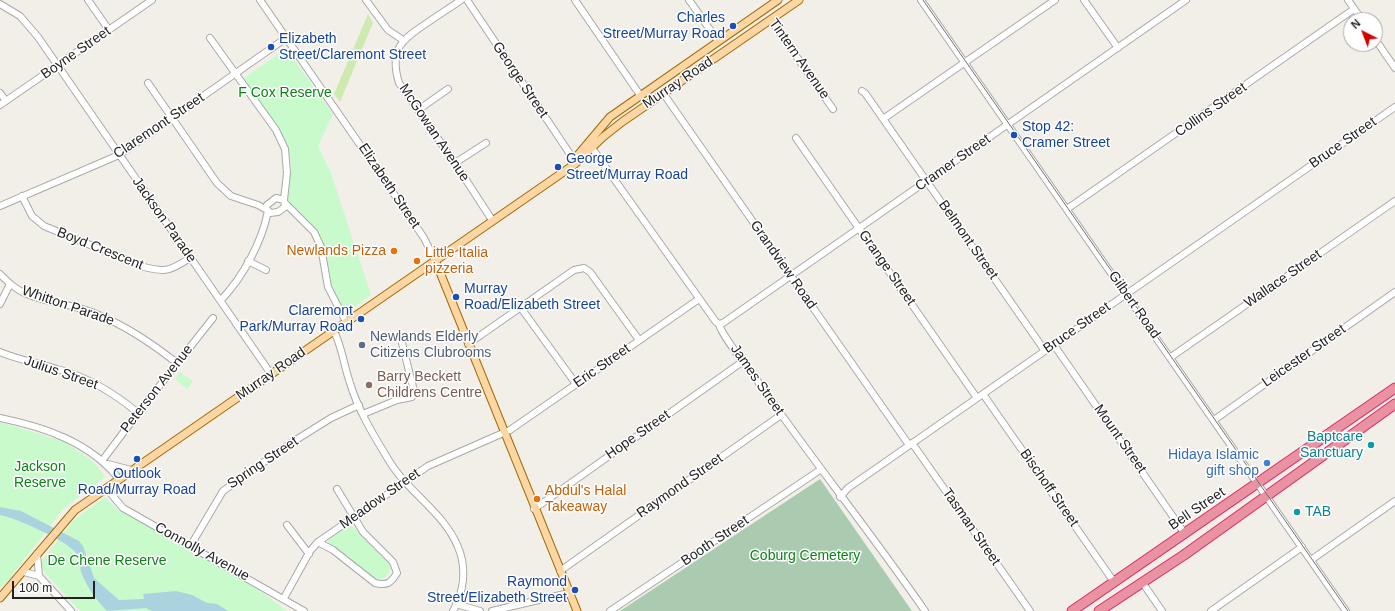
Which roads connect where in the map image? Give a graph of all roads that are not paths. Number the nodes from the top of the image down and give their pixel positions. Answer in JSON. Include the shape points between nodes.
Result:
{"nodes":[{"id":1,"x":88,"y":0,"type":"edge"},
{"id":2,"x":152,"y":0,"type":"edge"},
{"id":3,"x":366,"y":0,"type":"edge"},
{"id":4,"x":461,"y":0,"type":"edge"},
{"id":5,"x":466,"y":0,"type":"edge"},
{"id":6,"x":575,"y":0,"type":"edge"},
{"id":7,"x":689,"y":0,"type":"edge"},
{"id":8,"x":778,"y":0,"type":"edge"},
{"id":9,"x":799,"y":0,"type":"edge"},
{"id":10,"x":1055,"y":0,"type":"edge"},
{"id":11,"x":1084,"y":0,"type":"edge"},
{"id":12,"x":1348,"y":0,"type":"edge"},
{"id":13,"x":1182,"y":1,"type":"edge"},
{"id":14,"x":264,"y":2,"type":"edge"},
{"id":15,"x":925,"y":2,"type":"edge"},
{"id":16,"x":0,"y":4,"type":"edge"},
{"id":17,"x":1354,"y":9,"type":"junction"},
{"id":18,"x":764,"y":10,"type":"junction"},
{"id":19,"x":1356,"y":12,"type":"edge"},
{"id":20,"x":771,"y":20,"type":"junction"},
{"id":21,"x":109,"y":30,"type":"junction"},
{"id":22,"x":210,"y":38,"type":"dead end"},
{"id":23,"x":286,"y":38,"type":"junction"},
{"id":24,"x":402,"y":40,"type":"junction"},
{"id":25,"x":718,"y":41,"type":"junction"},
{"id":26,"x":1118,"y":48,"type":"junction"},
{"id":27,"x":725,"y":51,"type":"junction"},
{"id":28,"x":1383,"y":51,"type":"edge"},
{"id":29,"x":965,"y":63,"type":"junction"},
{"id":30,"x":57,"y":66,"type":"junction"},
{"id":31,"x":1395,"y":68,"type":"edge"},
{"id":32,"x":235,"y":74,"type":"junction"},
{"id":33,"x":148,"y":83,"type":"dead end"},
{"id":34,"x":657,"y":84,"type":"junction"},
{"id":35,"x":448,"y":89,"type":"dead end"},
{"id":36,"x":862,"y":91,"type":"dead end"},
{"id":37,"x":0,"y":93,"type":"edge"},
{"id":38,"x":663,"y":93,"type":"junction"},
{"id":39,"x":640,"y":95,"type":"junction"},
{"id":40,"x":3,"y":103,"type":"edge"},
{"id":41,"x":646,"y":105,"type":"junction"},
{"id":42,"x":1395,"y":107,"type":"edge"},
{"id":43,"x":833,"y":109,"type":"dead end"},
{"id":44,"x":418,"y":110,"type":"junction"},
{"id":45,"x":173,"y":118,"type":"junction"},
{"id":46,"x":883,"y":120,"type":"junction"},
{"id":47,"x":1008,"y":124,"type":"junction"},
{"id":48,"x":796,"y":138,"type":"dead end"},
{"id":49,"x":486,"y":143,"type":"dead end"},
{"id":50,"x":592,"y":148,"type":"junction"},
{"id":51,"x":119,"y":155,"type":"junction"},
{"id":52,"x":574,"y":160,"type":"junction"},
{"id":53,"x":455,"y":163,"type":"junction"},
{"id":54,"x":562,"y":172,"type":"junction"},
{"id":55,"x":286,"y":180,"type":"junction"},
{"id":56,"x":927,"y":181,"type":"junction"},
{"id":57,"x":22,"y":196,"type":"junction"},
{"id":58,"x":276,"y":198,"type":"junction"},
{"id":59,"x":285,"y":201,"type":"junction"},
{"id":60,"x":1395,"y":201,"type":"edge"},
{"id":61,"x":251,"y":202,"type":"junction"},
{"id":62,"x":269,"y":202,"type":"junction"},
{"id":63,"x":0,"y":206,"type":"edge"},
{"id":64,"x":1067,"y":209,"type":"junction"},
{"id":65,"x":267,"y":211,"type":"junction"},
{"id":66,"x":281,"y":211,"type":"junction"},
{"id":67,"x":275,"y":213,"type":"junction"},
{"id":68,"x":300,"y":217,"type":"junction"},
{"id":69,"x":492,"y":220,"type":"junction"},
{"id":70,"x":264,"y":228,"type":"junction"},
{"id":71,"x":859,"y":228,"type":"junction"},
{"id":72,"x":190,"y":258,"type":"junction"},
{"id":73,"x":435,"y":260,"type":"junction"},
{"id":74,"x":248,"y":261,"type":"junction"},
{"id":75,"x":266,"y":270,"type":"dead end"},
{"id":76,"x":0,"y":274,"type":"edge"},
{"id":77,"x":791,"y":277,"type":"junction"},
{"id":78,"x":10,"y":284,"type":"junction"},
{"id":79,"x":1395,"y":292,"type":"edge"},
{"id":80,"x":1126,"y":294,"type":"junction"},
{"id":81,"x":700,"y":298,"type":"junction"},
{"id":82,"x":221,"y":300,"type":"junction"},
{"id":83,"x":0,"y":304,"type":"edge"},
{"id":84,"x":521,"y":308,"type":"junction"},
{"id":85,"x":213,"y":318,"type":"dead end"},
{"id":86,"x":346,"y":322,"type":"junction"},
{"id":87,"x":719,"y":324,"type":"junction"},
{"id":88,"x":334,"y":331,"type":"junction"},
{"id":89,"x":639,"y":340,"type":"junction"},
{"id":90,"x":402,"y":343,"type":"dead end"},
{"id":91,"x":468,"y":344,"type":"junction"},
{"id":92,"x":1054,"y":345,"type":"junction"},
{"id":93,"x":1045,"y":351,"type":"junction"},
{"id":94,"x":0,"y":352,"type":"edge"},
{"id":95,"x":1171,"y":357,"type":"junction"},
{"id":96,"x":742,"y":362,"type":"junction"},
{"id":97,"x":177,"y":363,"type":"junction"},
{"id":98,"x":271,"y":374,"type":"junction"},
{"id":99,"x":576,"y":384,"type":"junction"},
{"id":100,"x":1395,"y":388,"type":"edge"},
{"id":101,"x":983,"y":394,"type":"junction"},
{"id":102,"x":978,"y":398,"type":"junction"},
{"id":103,"x":1395,"y":404,"type":"edge"},
{"id":104,"x":359,"y":405,"type":"junction"},
{"id":105,"x":138,"y":413,"type":"junction"},
{"id":106,"x":363,"y":414,"type":"junction"},
{"id":107,"x":781,"y":414,"type":"junction"},
{"id":108,"x":0,"y":418,"type":"edge"},
{"id":109,"x":1214,"y":420,"type":"junction"},
{"id":110,"x":504,"y":432,"type":"junction"},
{"id":111,"x":911,"y":444,"type":"junction"},
{"id":112,"x":104,"y":462,"type":"junction"},
{"id":113,"x":131,"y":470,"type":"junction"},
{"id":114,"x":820,"y":470,"type":"junction"},
{"id":115,"x":119,"y":479,"type":"junction"},
{"id":116,"x":405,"y":482,"type":"junction"},
{"id":117,"x":1258,"y":483,"type":"junction"},
{"id":118,"x":106,"y":488,"type":"junction"},
{"id":119,"x":338,"y":489,"type":"dead end"},
{"id":120,"x":1267,"y":496,"type":"junction"},
{"id":121,"x":840,"y":497,"type":"junction"},
{"id":122,"x":1395,"y":501,"type":"edge"},
{"id":123,"x":534,"y":509,"type":"junction"},
{"id":124,"x":354,"y":517,"type":"junction"},
{"id":125,"x":287,"y":525,"type":"dead end"},
{"id":126,"x":1185,"y":534,"type":"junction"},
{"id":127,"x":318,"y":542,"type":"junction"},
{"id":128,"x":191,"y":545,"type":"junction"},
{"id":129,"x":1302,"y":547,"type":"junction"},
{"id":130,"x":37,"y":554,"type":"junction"},
{"id":131,"x":309,"y":554,"type":"junction"},
{"id":132,"x":1311,"y":560,"type":"junction"},
{"id":133,"x":560,"y":571,"type":"junction"},
{"id":134,"x":24,"y":572,"type":"junction"},
{"id":135,"x":39,"y":576,"type":"junction"},
{"id":136,"x":1114,"y":582,"type":"junction"},
{"id":137,"x":1142,"y":582,"type":"junction"},
{"id":138,"x":569,"y":593,"type":"junction"},
{"id":139,"x":0,"y":598,"type":"edge"},
{"id":140,"x":284,"y":598,"type":"junction"},
{"id":141,"x":456,"y":604,"type":"junction"},
{"id":142,"x":71,"y":611,"type":"edge"},
{"id":143,"x":304,"y":611,"type":"edge"},
{"id":144,"x":453,"y":611,"type":"edge"},
{"id":145,"x":480,"y":611,"type":"edge"},
{"id":146,"x":492,"y":611,"type":"edge"},
{"id":147,"x":577,"y":611,"type":"edge"},
{"id":148,"x":610,"y":611,"type":"edge"},
{"id":149,"x":925,"y":611,"type":"edge"},
{"id":150,"x":1030,"y":611,"type":"edge"},
{"id":151,"x":1072,"y":611,"type":"edge"},
{"id":152,"x":1099,"y":611,"type":"edge"},
{"id":153,"x":1162,"y":611,"type":"edge"},
{"id":154,"x":1212,"y":611,"type":"edge"},
{"id":155,"x":1345,"y":611,"type":"edge"}],
"edges":[{"from":1,"to":21,"type":"street"},
{"from":2,"to":21,"type":"street","name":"Boyne Street"},
{"from":3,"to":24,"type":"street","via":[[388,30]]},
{"from":4,"to":24,"type":"street"},
{"from":5,"to":52,"type":"street","name":"George Street"},
{"from":6,"to":39,"type":"street"},
{"from":7,"to":25,"type":"street"},
{"from":8,"to":18,"type":"main road","name":"Murray Road"},
{"from":9,"to":20,"type":"main road","name":"Murray Road"},
{"from":10,"to":29,"type":"street"},
{"from":11,"to":26,"type":"street"},
{"from":12,"to":17,"type":"street"},
{"from":13,"to":26,"type":"street","name":"Cramer Street"},
{"from":14,"to":23,"type":"street","name":"Elizabeth Street"},
{"from":15,"to":29,"type":"street","name":"Gilbert Road"},
{"from":16,"to":30,"type":"street","name":"Jackson Parade","via":[[20,16],[30,26]]},
{"from":17,"to":19,"type":"street"},
{"from":17,"to":64,"type":"street","name":"Collins Street"},
{"from":18,"to":20,"type":"main road","name":"Tintern Avenue"},
{"from":18,"to":25,"type":"main road","name":"Murray Road"},
{"from":20,"to":27,"type":"main road","name":"Murray Road"},
{"from":20,"to":43,"type":"street","name":"Tintern Avenue"},
{"from":21,"to":30,"type":"street","name":"Boyne Street"},
{"from":22,"to":32,"type":"street"},
{"from":23,"to":32,"type":"street","name":"Claremont Street"},
{"from":23,"to":73,"type":"street","name":"Elizabeth Street","via":[[421,234]]},
{"from":24,"to":44,"type":"street","name":"McGowan Avenue","via":[[394,69],[398,83]]},
{"from":25,"to":27,"type":"main road"},
{"from":25,"to":34,"type":"main road","name":"Murray Road"},
{"from":26,"to":47,"type":"street","name":"Cramer Street"},
{"from":27,"to":38,"type":"main road","name":"Murray Road"},
{"from":28,"to":31,"type":"street"},
{"from":29,"to":46,"type":"street"},
{"from":29,"to":47,"type":"street","name":"Gilbert Road"},
{"from":30,"to":40,"type":"street","name":"Boyne Street"},
{"from":30,"to":51,"type":"street","name":"Jackson Parade"},
{"from":32,"to":45,"type":"street","name":"Claremont Street"},
{"from":32,"to":55,"type":"street","via":[[281,140],[287,161]]},
{"from":33,"to":45,"type":"street"},
{"from":34,"to":38,"type":"main road","name":"Grandview Road"},
{"from":34,"to":39,"type":"main road","name":"Murray Road"},
{"from":35,"to":44,"type":"street"},
{"from":36,"to":46,"type":"street","name":"Belmont Street"},
{"from":37,"to":40,"type":"street"},
{"from":38,"to":41,"type":"main road","name":"Murray Road"},
{"from":38,"to":77,"type":"street","name":"Grandview Road"},
{"from":39,"to":41,"type":"main road"},
{"from":39,"to":52,"type":"main road","name":"Murray Road","via":[[610,117]]},
{"from":41,"to":50,"type":"main road","name":"Murray Road","via":[[612,129]]},
{"from":42,"to":80,"type":"street","name":"Bruce Street"},
{"from":44,"to":53,"type":"street","name":"McGowan Avenue"},
{"from":45,"to":51,"type":"street","name":"Claremont Street"},
{"from":45,"to":61,"type":"street","via":[[217,183],[231,196]]},
{"from":46,"to":56,"type":"street","name":"Belmont Street"},
{"from":47,"to":56,"type":"street","name":"Cramer Street"},
{"from":47,"to":64,"type":"street","name":"Gilbert Road"},
{"from":48,"to":71,"type":"street","name":"Grange Street"},
{"from":49,"to":53,"type":"street"},
{"from":50,"to":54,"type":"main road","name":"Murray Road"},
{"from":50,"to":81,"type":"street","name":"James Street"},
{"from":51,"to":57,"type":"street","name":"Claremont Street"},
{"from":51,"to":72,"type":"street","name":"Jackson Parade"},
{"from":52,"to":54,"type":"main road","name":"Murray Road"},
{"from":53,"to":69,"type":"street","name":"McGowan Avenue"},
{"from":54,"to":69,"type":"main road","name":"Murray Road"},
{"from":55,"to":58,"type":"street"},
{"from":55,"to":59,"type":"street"},
{"from":56,"to":71,"type":"street","name":"Cramer Street"},
{"from":56,"to":93,"type":"street","name":"Belmont Street"},
{"from":57,"to":63,"type":"street","name":"Claremont Street"},
{"from":57,"to":72,"type":"street","name":"Boyd Crescent","via":[[32,216],[44,226],[144,267],[160,271],[173,269]]},
{"from":58,"to":59,"type":"street"},
{"from":58,"to":62,"type":"street"},
{"from":59,"to":66,"type":"street","via":[[285,207]]},
{"from":59,"to":68,"type":"street"},
{"from":60,"to":95,"type":"street","name":"Wallace Street"},
{"from":61,"to":62,"type":"street"},
{"from":61,"to":65,"type":"street"},
{"from":62,"to":65,"type":"street"},
{"from":64,"to":80,"type":"street","name":"Gilbert Road"},
{"from":65,"to":67,"type":"street"},
{"from":65,"to":70,"type":"street"},
{"from":66,"to":67,"type":"street"},
{"from":66,"to":68,"type":"street","via":[[291,212]]},
{"from":67,"to":70,"type":"street"},
{"from":68,"to":86,"type":"street","via":[[311,226],[318,239],[328,287]]},
{"from":69,"to":73,"type":"main road","name":"Murray Road"},
{"from":70,"to":74,"type":"street"},
{"from":71,"to":77,"type":"street","name":"Cramer Street"},
{"from":71,"to":102,"type":"street","name":"Grange Street"},
{"from":72,"to":82,"type":"street","name":"Jackson Parade"},
{"from":73,"to":86,"type":"main road","name":"Murray Road"},
{"from":73,"to":91,"type":"main road","name":"Elizabeth Street"},
{"from":74,"to":75,"type":"street"},
{"from":74,"to":82,"type":"street","via":[[234,285]]},
{"from":76,"to":78,"type":"street","name":"Whitton Parade"},
{"from":77,"to":87,"type":"street","name":"Cramer Street"},
{"from":77,"to":111,"type":"street","name":"Grandview Road"},
{"from":78,"to":83,"type":"street"},
{"from":78,"to":97,"type":"street","name":"Whitton Parade","via":[[26,294],[112,320],[149,342]]},
{"from":79,"to":109,"type":"street","name":"Leicester Street"},
{"from":80,"to":92,"type":"street","name":"Bruce Street"},
{"from":80,"to":95,"type":"street","name":"Gilbert Road"},
{"from":81,"to":87,"type":"street","name":"James Street"},
{"from":81,"to":89,"type":"street","name":"Eric Street"},
{"from":82,"to":98,"type":"street","name":"Jackson Parade"},
{"from":84,"to":89,"type":"street","via":[[574,270],[584,268],[590,272]]},
{"from":84,"to":91,"type":"street"},
{"from":84,"to":99,"type":"street"},
{"from":85,"to":97,"type":"street","name":"Peterson Avenue"},
{"from":86,"to":88,"type":"main road","name":"Murray Road"},
{"from":87,"to":96,"type":"street","name":"James Street"},
{"from":88,"to":98,"type":"main road","name":"Murray Road"},
{"from":88,"to":104,"type":"street","via":[[350,385]]},
{"from":89,"to":99,"type":"street","name":"Eric Street"},
{"from":90,"to":106,"type":"street","via":[[414,391],[412,397],[397,400]]},
{"from":91,"to":110,"type":"main road","name":"Elizabeth Street"},
{"from":92,"to":93,"type":"street","name":"Bruce Street"},
{"from":92,"to":126,"type":"street","name":"Mount Street"},
{"from":93,"to":101,"type":"street","name":"Bruce Street"},
{"from":94,"to":105,"type":"street","name":"Julius Street","via":[[87,379],[115,395]]},
{"from":95,"to":109,"type":"street","name":"Gilbert Road"},
{"from":96,"to":107,"type":"street","name":"James Street"},
{"from":96,"to":123,"type":"street","name":"Hope Street"},
{"from":97,"to":105,"type":"street","name":"Peterson Avenue"},
{"from":98,"to":113,"type":"main road","name":"Murray Road"},
{"from":99,"to":110,"type":"street","name":"Eric Street"},
{"from":100,"to":117,"type":"highway","name":"Bell Street"},
{"from":101,"to":102,"type":"street","name":"Bruce Street"},
{"from":101,"to":136,"type":"street","name":"Bischoff Street"},
{"from":102,"to":111,"type":"street","name":"Bruce Street"},
{"from":103,"to":120,"type":"highway","name":"Bell Street"},
{"from":104,"to":106,"type":"street"},
{"from":104,"to":128,"type":"street","name":"Spring Street","via":[[331,418],[291,443],[223,491]]},
{"from":105,"to":112,"type":"street","name":"Peterson Avenue"},
{"from":106,"to":116,"type":"street","via":[[389,462]]},
{"from":107,"to":114,"type":"street","name":"James Street"},
{"from":107,"to":133,"type":"street","name":"Raymond Street"},
{"from":108,"to":112,"type":"street","via":[[45,429],[75,442]]},
{"from":109,"to":117,"type":"street","name":"Gilbert Road"},
{"from":110,"to":116,"type":"street","name":"Meadow Street","via":[[428,466]]},
{"from":110,"to":123,"type":"main road","name":"Elizabeth Street"},
{"from":111,"to":121,"type":"street","name":"Bruce Street","via":[[848,488]]},
{"from":111,"to":150,"type":"street","name":"Tasman Street"},
{"from":112,"to":113,"type":"street"},
{"from":112,"to":115,"type":"street"},
{"from":113,"to":115,"type":"main road","name":"Murray Road"},
{"from":114,"to":121,"type":"street","name":"James Street"},
{"from":114,"to":148,"type":"street","name":"Booth Street"},
{"from":115,"to":118,"type":"main road","name":"Murray Road"},
{"from":116,"to":124,"type":"street","name":"Meadow Street"},
{"from":116,"to":141,"type":"street","via":[[450,530],[459,548],[464,567],[462,591]]},
{"from":117,"to":120,"type":"street","name":"Gilbert Road"},
{"from":117,"to":126,"type":"highway","name":"Bell Street"},
{"from":118,"to":128,"type":"street","name":"Connolly Avenue","via":[[123,508]]},
{"from":118,"to":130,"type":"main road","name":"Murray Road","via":[[70,514]]},
{"from":119,"to":124,"type":"street"},
{"from":120,"to":129,"type":"street","name":"Gilbert Road"},
{"from":120,"to":137,"type":"highway","name":"Bell Street"},
{"from":121,"to":149,"type":"street","name":"James Street","via":[[878,543]]},
{"from":122,"to":132,"type":"street"},
{"from":123,"to":133,"type":"main road","name":"Elizabeth Street"},
{"from":124,"to":127,"type":"street","name":"Meadow Street"},
{"from":124,"to":127,"type":"street","via":[[363,532],[393,562],[397,573],[391,582],[375,584],[333,550]]},
{"from":125,"to":131,"type":"street"},
{"from":126,"to":136,"type":"highway","name":"Bell Street"},
{"from":127,"to":131,"type":"street","name":"Meadow Street"},
{"from":128,"to":140,"type":"street","name":"Connolly Avenue"},
{"from":129,"to":132,"type":"street","name":"Gilbert Road"},
{"from":129,"to":154,"type":"street"},
{"from":130,"to":134,"type":"main road","name":"Murray Road"},
{"from":130,"to":135,"type":"street"},
{"from":131,"to":140,"type":"street","name":"Meadow Street"},
{"from":132,"to":155,"type":"street","name":"Gilbert Road"},
{"from":133,"to":138,"type":"main road","name":"Elizabeth Street"},
{"from":134,"to":135,"type":"street"},
{"from":134,"to":139,"type":"main road","name":"Murray Road"},
{"from":135,"to":142,"type":"street"},
{"from":136,"to":151,"type":"highway","name":"Bell Street"},
{"from":137,"to":152,"type":"highway","name":"Bell Street"},
{"from":137,"to":153,"type":"street"},
{"from":138,"to":146,"type":"street"},
{"from":138,"to":147,"type":"main road","name":"Elizabeth Street"},
{"from":140,"to":143,"type":"street","name":"Connolly Avenue"},
{"from":141,"to":144,"type":"street"},
{"from":141,"to":145,"type":"street"}]}
